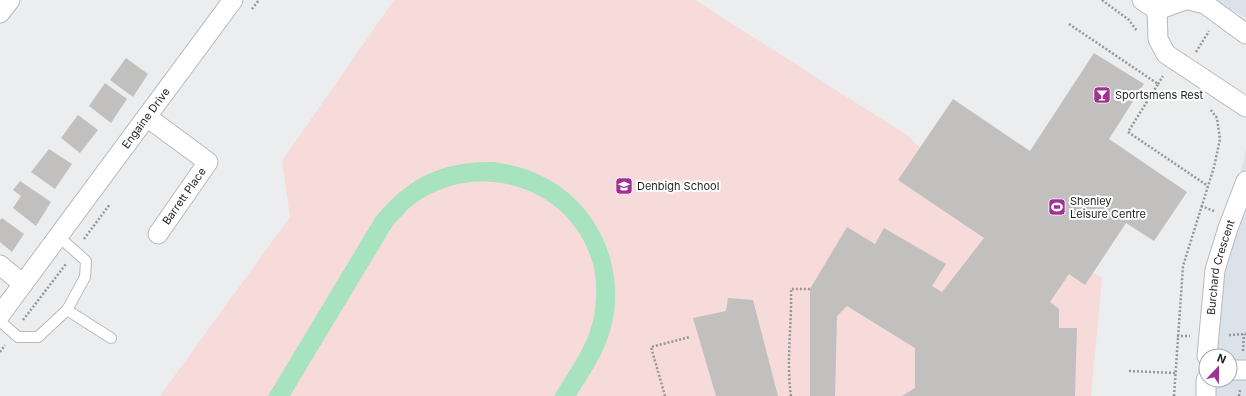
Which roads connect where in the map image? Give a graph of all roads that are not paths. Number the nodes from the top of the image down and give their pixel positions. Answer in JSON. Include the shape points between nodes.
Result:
{"nodes":[{"id":1,"x":10,"y":0,"type":"edge"},
{"id":2,"x":233,"y":0,"type":"edge"},
{"id":3,"x":1185,"y":0,"type":"edge"},
{"id":4,"x":1189,"y":0,"type":"edge"},
{"id":5,"x":1150,"y":5,"type":"edge"},
{"id":6,"x":0,"y":13,"type":"edge"},
{"id":7,"x":1246,"y":34,"type":"edge"},
{"id":8,"x":1246,"y":107,"type":"edge"},
{"id":9,"x":147,"y":117,"type":"junction"},
{"id":10,"x":1246,"y":181,"type":"edge"},
{"id":11,"x":158,"y":234,"type":"dead end"},
{"id":12,"x":59,"y":238,"type":"junction"},
{"id":13,"x":0,"y":265,"type":"edge"},
{"id":14,"x":23,"y":284,"type":"junction"},
{"id":15,"x":67,"y":310,"type":"junction"},
{"id":16,"x":0,"y":315,"type":"edge"},
{"id":17,"x":0,"y":321,"type":"edge"},
{"id":18,"x":111,"y":338,"type":"dead end"},
{"id":19,"x":1208,"y":348,"type":"edge"}],
"edges":[{"from":1,"to":6,"type":"street"},
{"from":2,"to":9,"type":"street","name":"Engaine Drive"},
{"from":3,"to":5,"type":"street"},
{"from":4,"to":7,"type":"street","via":[[1205,4]]},
{"from":5,"to":8,"type":"street","via":[[1158,39],[1166,54]]},
{"from":9,"to":11,"type":"street","name":"Barrett Place","via":[[208,162]]},
{"from":9,"to":12,"type":"street","name":"Engaine Drive"},
{"from":10,"to":19,"type":"street","name":"Burchard Crescent","via":[[1215,270]]},
{"from":12,"to":14,"type":"street","name":"Engaine Drive"},
{"from":12,"to":15,"type":"lane","via":[[86,262],[85,277]]},
{"from":13,"to":14,"type":"street"},
{"from":14,"to":16,"type":"street","name":"Engaine Drive"},
{"from":15,"to":17,"type":"lane","via":[[38,337],[18,336]]},
{"from":15,"to":18,"type":"lane"}]}
